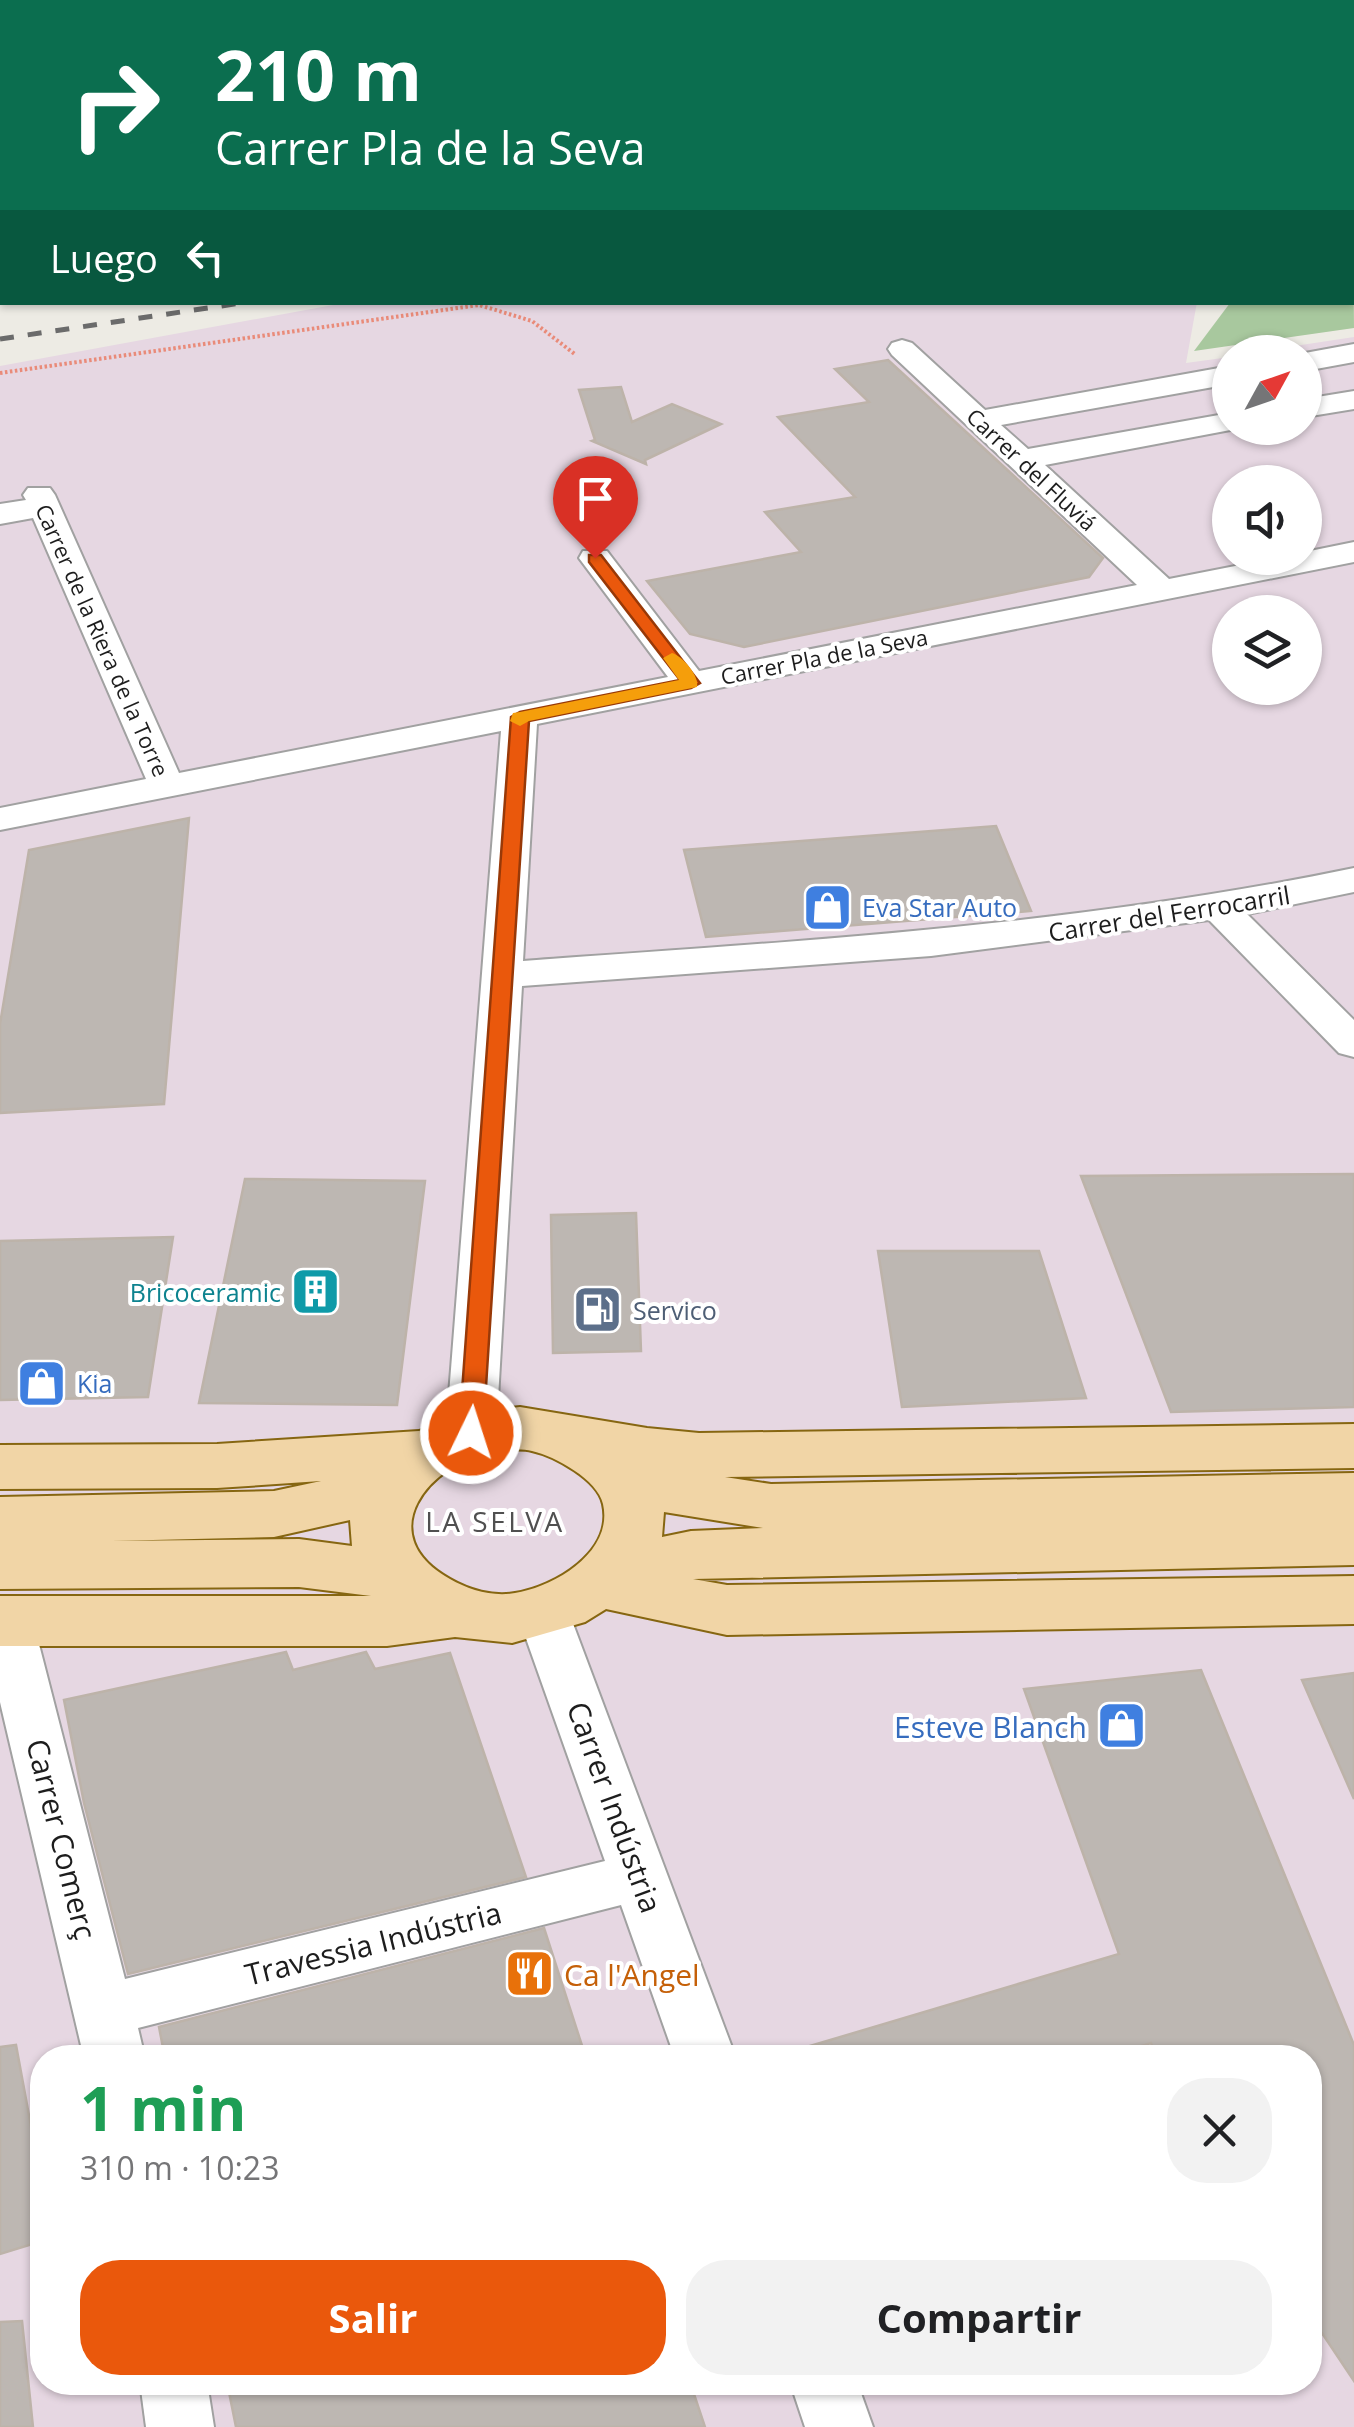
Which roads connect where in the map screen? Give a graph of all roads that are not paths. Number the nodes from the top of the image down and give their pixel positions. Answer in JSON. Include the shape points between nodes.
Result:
{"nodes":[{"id":1,"x":902,"y":349,"type":"dead end"},
{"id":2,"x":1354,"y":353,"type":"edge"},
{"id":3,"x":1322,"y":359,"type":"edge"},
{"id":4,"x":1212,"y":378,"type":"edge"},
{"id":5,"x":1354,"y":400,"type":"edge"},
{"id":6,"x":1322,"y":405,"type":"edge"},
{"id":7,"x":978,"y":420,"type":"junction"},
{"id":8,"x":1212,"y":425,"type":"edge"},
{"id":9,"x":1021,"y":460,"type":"junction"},
{"id":10,"x":0,"y":514,"type":"edge"},
{"id":11,"x":1354,"y":552,"type":"edge"},
{"id":12,"x":595,"y":558,"type":"dead end"},
{"id":13,"x":1162,"y":590,"type":"junction"},
{"id":14,"x":691,"y":683,"type":"junction"},
{"id":15,"x":520,"y":717,"type":"junction"},
{"id":16,"x":167,"y":786,"type":"junction"},
{"id":17,"x":0,"y":819,"type":"edge"},
{"id":18,"x":1354,"y":880,"type":"edge"},
{"id":19,"x":1221,"y":910,"type":"junction"},
{"id":20,"x":504,"y":975,"type":"junction"},
{"id":21,"x":1354,"y":1044,"type":"edge"},
{"id":22,"x":549,"y":1432,"type":"junction"},
{"id":23,"x":1354,"y":1446,"type":"edge"},
{"id":24,"x":436,"y":1450,"type":"junction"},
{"id":25,"x":0,"y":1467,"type":"edge"},
{"id":26,"x":626,"y":1483,"type":"junction"},
{"id":27,"x":1354,"y":1496,"type":"edge"},
{"id":28,"x":0,"y":1520,"type":"edge"},
{"id":29,"x":1354,"y":1542,"type":"edge"},
{"id":30,"x":399,"y":1576,"type":"junction"},
{"id":31,"x":609,"y":1577,"type":"junction"},
{"id":32,"x":1354,"y":1600,"type":"edge"},
{"id":33,"x":2,"y":1602,"type":"edge"},
{"id":34,"x":459,"y":1612,"type":"junction"},
{"id":35,"x":543,"y":1613,"type":"junction"},
{"id":36,"x":640,"y":1876,"type":"junction"},
{"id":37,"x":111,"y":2034,"type":"edge"},
{"id":38,"x":701,"y":2045,"type":"edge"},
{"id":39,"x":175,"y":2395,"type":"edge"},
{"id":40,"x":828,"y":2395,"type":"edge"},
{"id":41,"x":180,"y":2427,"type":"edge"},
{"id":42,"x":840,"y":2427,"type":"edge"}],
"edges":[{"from":1,"to":7,"type":"street","name":"Carrer del Fluviá"},
{"from":2,"to":3,"type":"street"},
{"from":4,"to":7,"type":"street"},
{"from":5,"to":6,"type":"street"},
{"from":7,"to":9,"type":"street","name":"Carrer del Fluviá"},
{"from":8,"to":9,"type":"street"},
{"from":9,"to":13,"type":"street","name":"Carrer del Fluviá"},
{"from":10,"to":16,"type":"street","name":"Carrer de la Riera de la Torre","via":[[41,501]]},
{"from":11,"to":13,"type":"street","name":"Carrer Pla de la Seva"},
{"from":12,"to":14,"type":"street"},
{"from":13,"to":14,"type":"street","name":"Carrer Pla de la Seva"},
{"from":14,"to":15,"type":"street","name":"Carrer Pla de la Seva"},
{"from":15,"to":16,"type":"street","name":"Carrer Pla de la Seva"},
{"from":15,"to":20,"type":"street"},
{"from":16,"to":17,"type":"street","name":"Carrer Pla de la Seva"},
{"from":18,"to":19,"type":"street","name":"Carrer del Ferrocarril"},
{"from":19,"to":20,"type":"street","name":"Carrer del Ferrocarril","via":[[1051,932]]},
{"from":19,"to":21,"type":"street"},
{"from":20,"to":24,"type":"street"},
{"from":22,"to":23,"type":"main road","via":[[670,1453]]},
{"from":22,"to":24,"type":"main road","via":[[511,1428]]},
{"from":22,"to":26,"type":"main road","via":[[608,1460]]},
{"from":24,"to":25,"type":"main road","via":[[217,1466]]},
{"from":24,"to":28,"type":"main road","via":[[347,1498],[274,1514]]},
{"from":24,"to":30,"type":"main road","via":[[394,1483],[380,1520],[381,1540]]},
{"from":26,"to":27,"type":"main road","via":[[771,1507]]},
{"from":26,"to":31,"type":"main road","via":[[636,1526]]},
{"from":29,"to":31,"type":"main road","via":[[690,1555]]},
{"from":30,"to":33,"type":"main road","via":[[299,1562]]},
{"from":30,"to":34,"type":"main road","via":[[425,1598]]},
{"from":31,"to":32,"type":"main road","via":[[728,1610]]},
{"from":31,"to":35,"type":"main road"},
{"from":33,"to":34,"type":"main road","via":[[386,1621]]},
{"from":33,"to":37,"type":"street","name":"Carrer Comerç"},
{"from":34,"to":35,"type":"main road"},
{"from":35,"to":36,"type":"street","name":"Carrer Indústria"},
{"from":36,"to":37,"type":"street","name":"Travessia Indústria"},
{"from":36,"to":38,"type":"street","name":"Carrer Indústria"},
{"from":39,"to":41,"type":"street"},
{"from":40,"to":42,"type":"street"}]}
